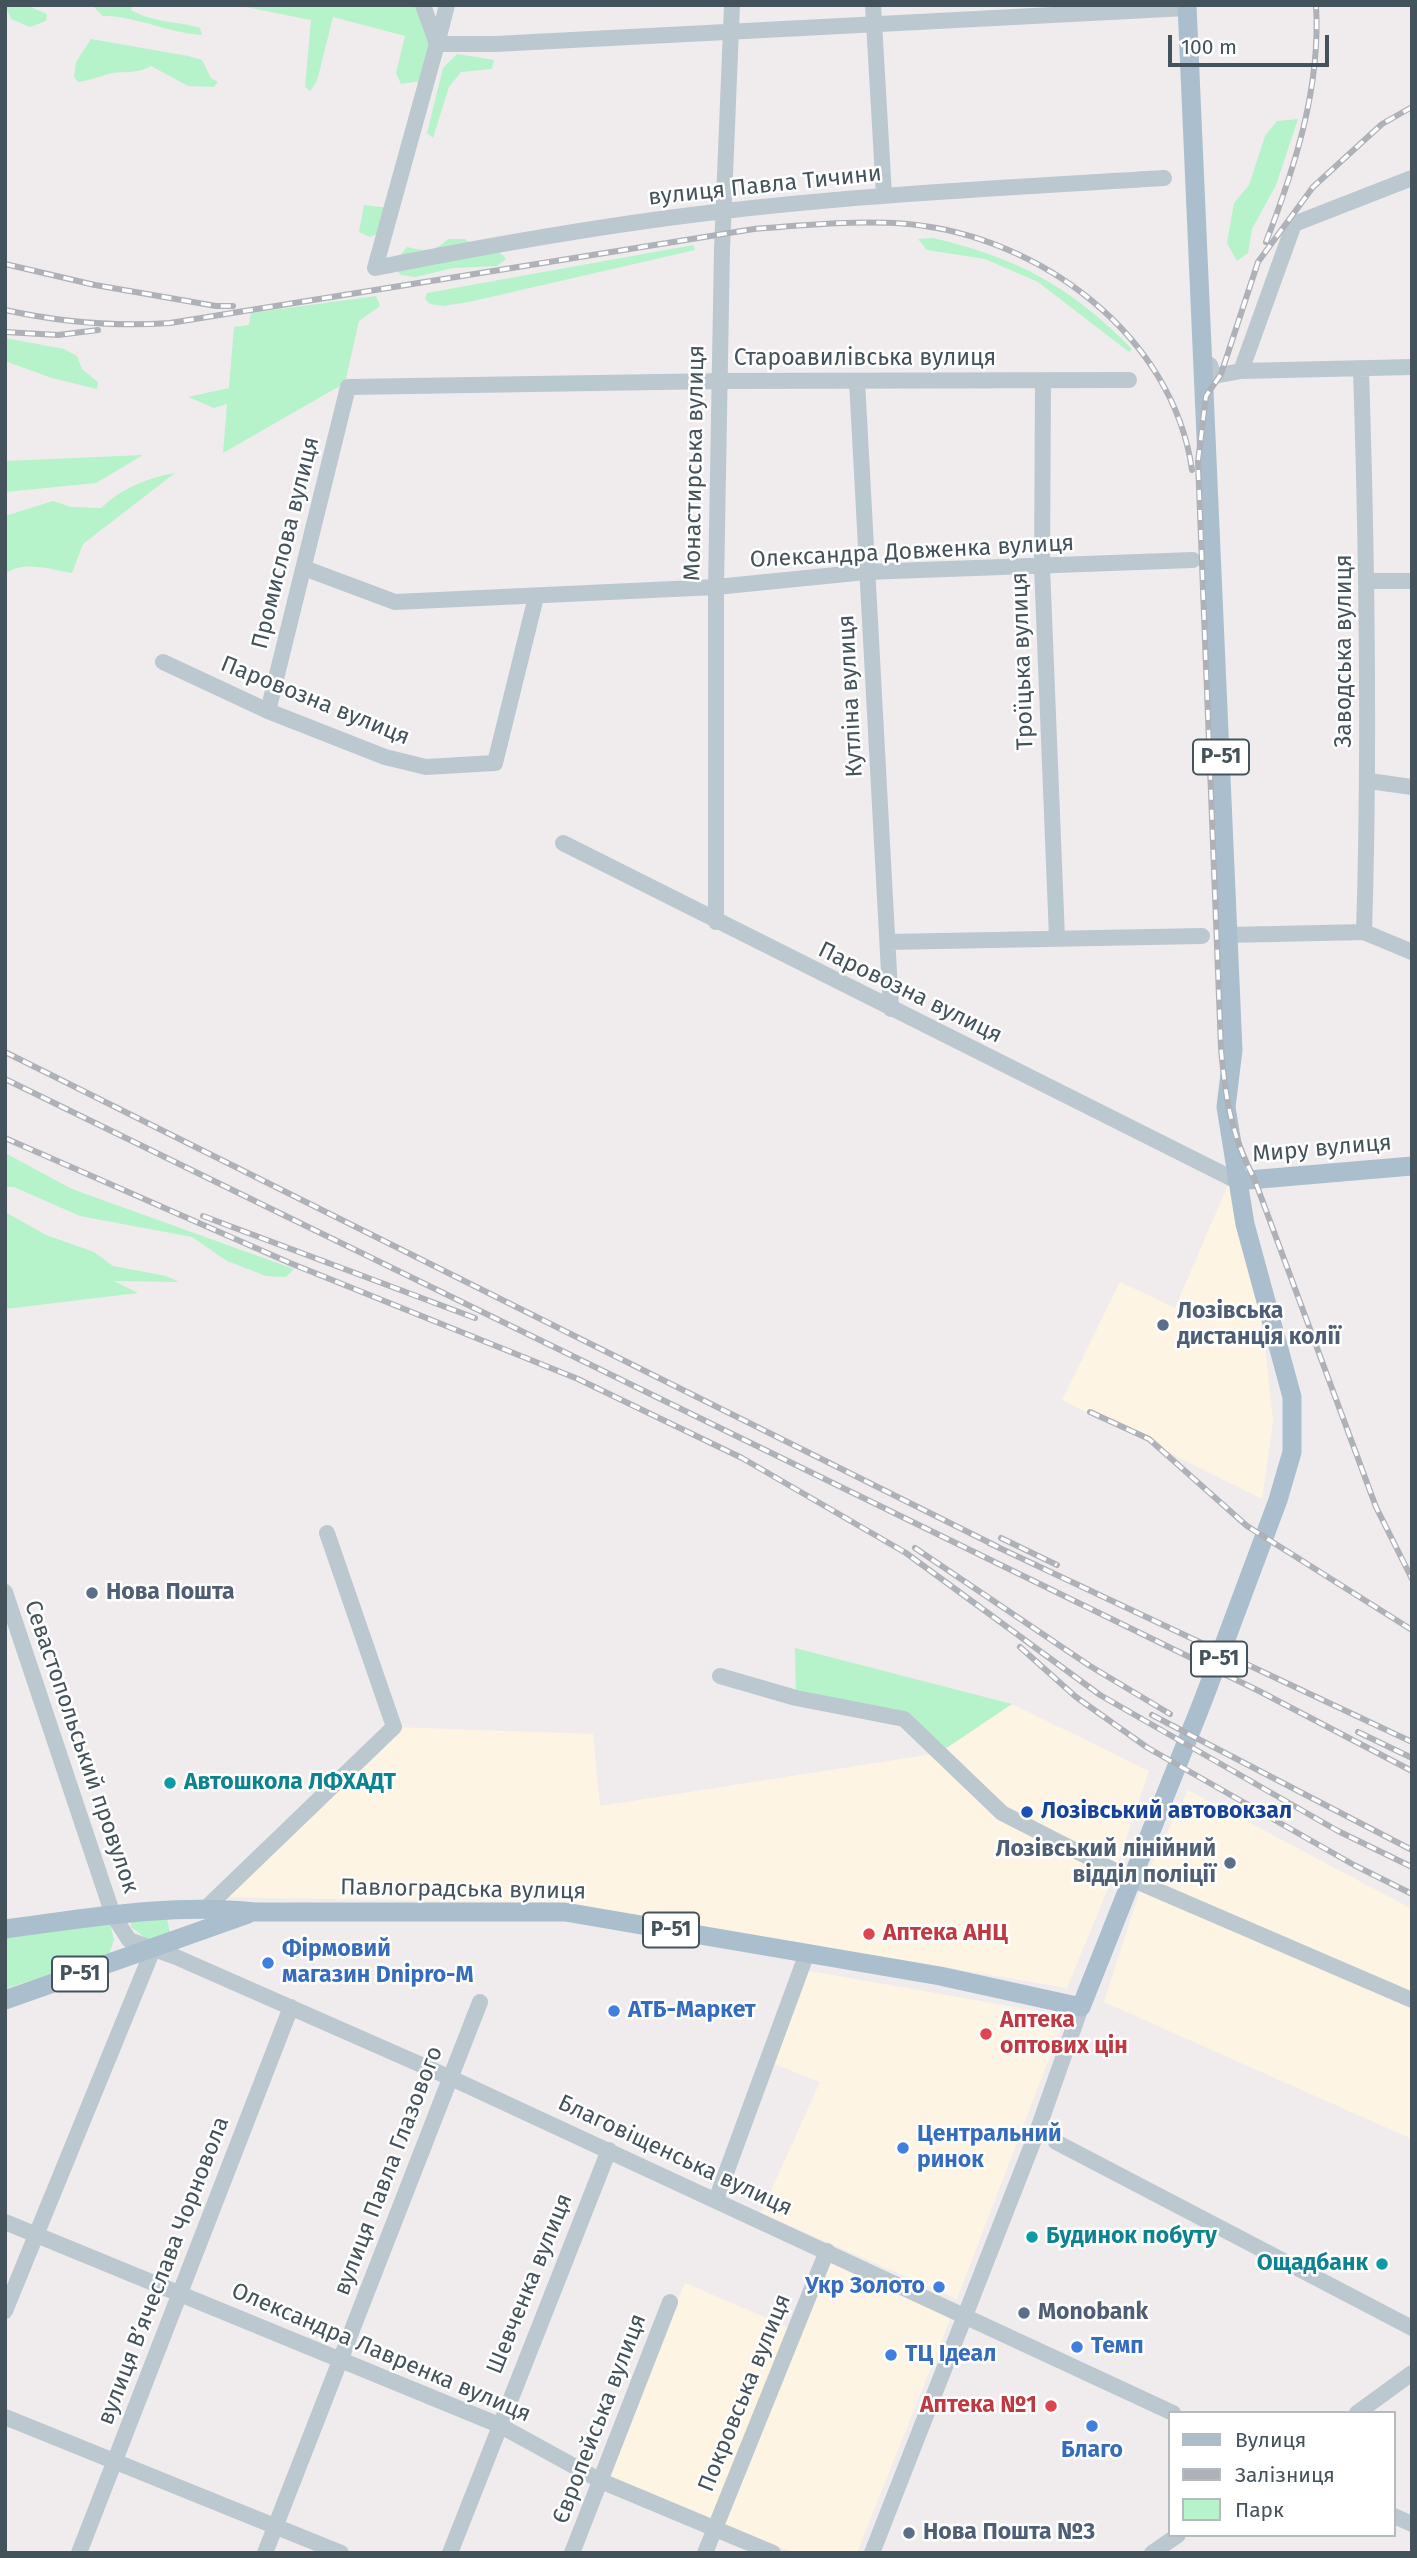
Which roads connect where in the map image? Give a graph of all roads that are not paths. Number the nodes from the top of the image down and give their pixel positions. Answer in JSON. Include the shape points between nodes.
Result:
{"nodes":[{"id":1,"x":423,"y":5,"type":"edge"},
{"id":2,"x":447,"y":5,"type":"edge"},
{"id":3,"x":732,"y":5,"type":"edge"},
{"id":4,"x":873,"y":5,"type":"edge"},
{"id":5,"x":1187,"y":6,"type":"edge"},
{"id":6,"x":874,"y":23,"type":"junction"},
{"id":7,"x":732,"y":32,"type":"junction"},
{"id":8,"x":437,"y":44,"type":"junction"},
{"id":9,"x":1164,"y":178,"type":"dead end"},
{"id":10,"x":1412,"y":178,"type":"edge"},
{"id":11,"x":884,"y":195,"type":"junction"},
{"id":12,"x":724,"y":211,"type":"junction"},
{"id":13,"x":1210,"y":365,"type":"dead end"},
{"id":14,"x":1412,"y":367,"type":"edge"},
{"id":15,"x":1361,"y":369,"type":"junction"},
{"id":16,"x":1241,"y":371,"type":"junction"},
{"id":17,"x":1129,"y":380,"type":"dead end"},
{"id":18,"x":719,"y":381,"type":"junction"},
{"id":19,"x":858,"y":381,"type":"junction"},
{"id":20,"x":1043,"y":382,"type":"junction"},
{"id":21,"x":348,"y":387,"type":"joint"},
{"id":22,"x":1193,"y":560,"type":"dead end"},
{"id":23,"x":1042,"y":566,"type":"junction"},
{"id":24,"x":304,"y":568,"type":"junction"},
{"id":25,"x":866,"y":572,"type":"junction"},
{"id":26,"x":1368,"y":581,"type":"junction"},
{"id":27,"x":1412,"y":581,"type":"edge"},
{"id":28,"x":716,"y":587,"type":"junction"},
{"id":29,"x":536,"y":597,"type":"junction"},
{"id":30,"x":163,"y":662,"type":"dead end"},
{"id":31,"x":268,"y":710,"type":"junction"},
{"id":32,"x":1368,"y":781,"type":"junction"},
{"id":33,"x":1412,"y":788,"type":"edge"},
{"id":34,"x":563,"y":843,"type":"dead end"},
{"id":35,"x":716,"y":922,"type":"junction"},
{"id":36,"x":1364,"y":932,"type":"junction"},
{"id":37,"x":1228,"y":935,"type":"junction"},
{"id":38,"x":1202,"y":936,"type":"dead end"},
{"id":39,"x":1057,"y":938,"type":"junction"},
{"id":40,"x":888,"y":942,"type":"junction"},
{"id":41,"x":1412,"y":952,"type":"edge"},
{"id":42,"x":891,"y":1009,"type":"junction"},
{"id":43,"x":1412,"y":1166,"type":"edge"},
{"id":44,"x":1237,"y":1181,"type":"junction"},
{"id":45,"x":327,"y":1533,"type":"dead end"},
{"id":46,"x":5,"y":1592,"type":"edge"},
{"id":47,"x":720,"y":1676,"type":"dead end"},
{"id":48,"x":1132,"y":1880,"type":"junction"},
{"id":49,"x":207,"y":1907,"type":"junction"},
{"id":50,"x":255,"y":1912,"type":"junction"},
{"id":51,"x":113,"y":1915,"type":"junction"},
{"id":52,"x":5,"y":1929,"type":"edge"},
{"id":53,"x":154,"y":1947,"type":"junction"},
{"id":54,"x":807,"y":1953,"type":"junction"},
{"id":55,"x":5,"y":2000,"type":"edge"},
{"id":56,"x":1412,"y":2000,"type":"edge"},
{"id":57,"x":480,"y":2002,"type":"dead end"},
{"id":58,"x":291,"y":2007,"type":"junction"},
{"id":59,"x":1082,"y":2007,"type":"junction"},
{"id":60,"x":451,"y":2078,"type":"junction"},
{"id":61,"x":1056,"y":2142,"type":"dead end"},
{"id":62,"x":609,"y":2150,"type":"junction"},
{"id":63,"x":716,"y":2200,"type":"junction"},
{"id":64,"x":5,"y":2222,"type":"edge"},
{"id":65,"x":36,"y":2234,"type":"junction"},
{"id":66,"x":827,"y":2251,"type":"junction"},
{"id":67,"x":180,"y":2293,"type":"junction"},
{"id":68,"x":670,"y":2302,"type":"dead end"},
{"id":69,"x":5,"y":2311,"type":"edge"},
{"id":70,"x":966,"y":2314,"type":"junction"},
{"id":71,"x":1412,"y":2328,"type":"edge"},
{"id":72,"x":340,"y":2359,"type":"junction"},
{"id":73,"x":1412,"y":2373,"type":"edge"},
{"id":74,"x":1169,"y":2411,"type":"edge"},
{"id":75,"x":1360,"y":2411,"type":"edge"},
{"id":76,"x":5,"y":2417,"type":"edge"},
{"id":77,"x":499,"y":2424,"type":"junction"},
{"id":78,"x":113,"y":2463,"type":"junction"},
{"id":79,"x":601,"y":2481,"type":"junction"},
{"id":80,"x":1396,"y":2517,"type":"edge"},
{"id":81,"x":1412,"y":2524,"type":"edge"},
{"id":82,"x":275,"y":2526,"type":"junction"},
{"id":83,"x":715,"y":2529,"type":"junction"},
{"id":84,"x":1175,"y":2537,"type":"edge"},
{"id":85,"x":79,"y":2553,"type":"edge"},
{"id":86,"x":265,"y":2553,"type":"edge"},
{"id":87,"x":341,"y":2553,"type":"edge"},
{"id":88,"x":450,"y":2553,"type":"edge"},
{"id":89,"x":572,"y":2553,"type":"edge"},
{"id":90,"x":705,"y":2553,"type":"edge"},
{"id":91,"x":773,"y":2553,"type":"edge"},
{"id":92,"x":872,"y":2553,"type":"edge"},
{"id":93,"x":1152,"y":2553,"type":"edge"}],
"edges":[{"from":1,"to":8,"type":"street"},
{"from":2,"to":8,"type":"street"},
{"from":3,"to":7,"type":"street","name":"Монастирська вулиця"},
{"from":4,"to":6,"type":"street"},
{"from":5,"to":6,"type":"street"},
{"from":5,"to":37,"type":"main road","number":"Р-51"},
{"from":6,"to":7,"type":"street"},
{"from":6,"to":11,"type":"street"},
{"from":7,"to":8,"type":"street"},
{"from":7,"to":12,"type":"street","name":"Монастирська вулиця"},
{"from":8,"to":12,"type":"street","name":"вулиця Павла Тичини","via":[[375,268],[513,241]]},
{"from":9,"to":11,"type":"street","name":"вулиця Павла Тичини"},
{"from":10,"to":16,"type":"street","via":[[1294,224]]},
{"from":11,"to":12,"type":"street","name":"вулиця Павла Тичини"},
{"from":12,"to":18,"type":"street","name":"Монастирська вулиця"},
{"from":13,"to":16,"type":"street","via":[[1214,376]]},
{"from":14,"to":15,"type":"street"},
{"from":15,"to":16,"type":"street"},
{"from":15,"to":26,"type":"street","name":"Заводська вулиця"},
{"from":17,"to":20,"type":"street","name":"Староавилівська вулиця"},
{"from":18,"to":19,"type":"street","name":"Староавилівська вулиця"},
{"from":18,"to":21,"type":"street","name":"Староавилівська вулиця"},
{"from":18,"to":28,"type":"street","name":"Монастирська вулиця"},
{"from":19,"to":20,"type":"street","name":"Староавилівська вулиця"},
{"from":19,"to":25,"type":"street","name":"Кутліна вулиця"},
{"from":20,"to":23,"type":"street","name":"Троїцька вулиця"},
{"from":21,"to":24,"type":"street","name":"Промислова вулиця"},
{"from":22,"to":23,"type":"street","name":"Олександра Довженка вулиця"},
{"from":23,"to":25,"type":"street","name":"Олександра Довженка вулиця"},
{"from":23,"to":39,"type":"street","name":"Троїцька вулиця"},
{"from":24,"to":29,"type":"street","name":"Олександра Довженка вулиця","via":[[395,602]]},
{"from":24,"to":31,"type":"street","name":"Промислова вулиця"},
{"from":25,"to":28,"type":"street","name":"Олександра Довженка вулиця"},
{"from":25,"to":40,"type":"street","name":"Кутліна вулиця"},
{"from":26,"to":27,"type":"street"},
{"from":26,"to":32,"type":"street","name":"Заводська вулиця"},
{"from":28,"to":29,"type":"street","name":"Олександра Довженка вулиця"},
{"from":28,"to":35,"type":"street","name":"Монастирська вулиця"},
{"from":29,"to":31,"type":"street","name":"Паровозна вулиця","via":[[495,763],[426,767],[384,757]]},
{"from":30,"to":31,"type":"street","name":"Паровозна вулиця"},
{"from":32,"to":33,"type":"street"},
{"from":32,"to":36,"type":"street","name":"Заводська вулиця"},
{"from":34,"to":35,"type":"street","name":"Паровозна вулиця"},
{"from":35,"to":42,"type":"street","name":"Паровозна вулиця"},
{"from":36,"to":37,"type":"street"},
{"from":36,"to":41,"type":"street"},
{"from":37,"to":44,"type":"main road","number":"Р-51","via":[[1233,1050],[1226,1107]]},
{"from":38,"to":39,"type":"street"},
{"from":39,"to":40,"type":"street"},
{"from":40,"to":42,"type":"street","name":"Кутліна вулиця"},
{"from":42,"to":44,"type":"street","name":"Паровозна вулиця"},
{"from":43,"to":44,"type":"main road","name":"Миру вулиця"},
{"from":44,"to":48,"type":"main road","number":"Р-51","via":[[1292,1397],[1292,1452],[1278,1500]]},
{"from":45,"to":49,"type":"street","via":[[394,1727]]},
{"from":46,"to":51,"type":"street","name":"Севастопольський провулок"},
{"from":47,"to":48,"type":"street","via":[[796,1698],[904,1719],[1002,1813]]},
{"from":48,"to":56,"type":"street"},
{"from":48,"to":59,"type":"main road","number":"Р-51"},
{"from":49,"to":50,"type":"main road","name":"Павлоградська вулиця","number":"Р-51"},
{"from":49,"to":51,"type":"main road","name":"Павлоградська вулиця","number":"Р-51"},
{"from":50,"to":53,"type":"main road","name":"Павлоградська вулиця","number":"Р-51"},
{"from":50,"to":54,"type":"main road","name":"Павлоградська вулиця","number":"Р-51","via":[[565,1912]]},
{"from":51,"to":52,"type":"main road","name":"Павлоградська вулиця","number":"Р-51"},
{"from":51,"to":53,"type":"street","name":"Благовіщенська вулиця","via":[[129,1940]]},
{"from":53,"to":55,"type":"main road","name":"Павлоградська вулиця","number":"Р-51"},
{"from":53,"to":58,"type":"street","name":"Благовіщенська вулиця"},
{"from":53,"to":65,"type":"street"},
{"from":54,"to":59,"type":"main road","name":"Павлоградська вулиця","number":"Р-51"},
{"from":54,"to":63,"type":"street"},
{"from":57,"to":60,"type":"street","name":"вулиця Павла Глазового"},
{"from":58,"to":60,"type":"street","name":"Благовіщенська вулиця"},
{"from":58,"to":67,"type":"street","name":"вулиця В’ячеслава Чорновола"},
{"from":59,"to":70,"type":"street"},
{"from":60,"to":62,"type":"street","name":"Благовіщенська вулиця"},
{"from":60,"to":72,"type":"street","name":"вулиця Павла Глазового"},
{"from":61,"to":71,"type":"street"},
{"from":62,"to":63,"type":"street","name":"Благовіщенська вулиця"},
{"from":62,"to":77,"type":"street","name":"Шевченка вулиця"},
{"from":63,"to":66,"type":"street","name":"Благовіщенська вулиця"},
{"from":64,"to":65,"type":"street","name":"Олександра Лавренка вулиця"},
{"from":65,"to":67,"type":"street","name":"Олександра Лавренка вулиця"},
{"from":65,"to":69,"type":"street"},
{"from":66,"to":70,"type":"street","name":"Благовіщенська вулиця"},
{"from":66,"to":83,"type":"street","name":"Покровська вулиця"},
{"from":67,"to":72,"type":"street","name":"Олександра Лавренка вулиця"},
{"from":67,"to":78,"type":"street","name":"вулиця В’ячеслава Чорновола"},
{"from":68,"to":79,"type":"street","name":"Європейська вулиця"},
{"from":70,"to":74,"type":"street","name":"Благовіщенська вулиця"},
{"from":70,"to":92,"type":"street"},
{"from":72,"to":77,"type":"street","name":"Олександра Лавренка вулиця"},
{"from":72,"to":82,"type":"street","name":"вулиця Павла Глазового"},
{"from":73,"to":75,"type":"street"},
{"from":76,"to":78,"type":"street"},
{"from":77,"to":79,"type":"street","name":"Олександра Лавренка вулиця"},
{"from":77,"to":88,"type":"street","name":"Шевченка вулиця"},
{"from":78,"to":82,"type":"street"},
{"from":78,"to":85,"type":"street","name":"вулиця В’ячеслава Чорновола"},
{"from":79,"to":83,"type":"street","name":"Олександра Лавренка вулиця"},
{"from":79,"to":89,"type":"street","name":"Європейська вулиця"},
{"from":80,"to":81,"type":"street"},
{"from":82,"to":86,"type":"street","name":"вулиця Павла Глазового"},
{"from":82,"to":87,"type":"street"},
{"from":83,"to":90,"type":"street","name":"Покровська вулиця"},
{"from":83,"to":91,"type":"street","name":"Олександра Лавренка вулиця"},
{"from":84,"to":93,"type":"street"}]}
